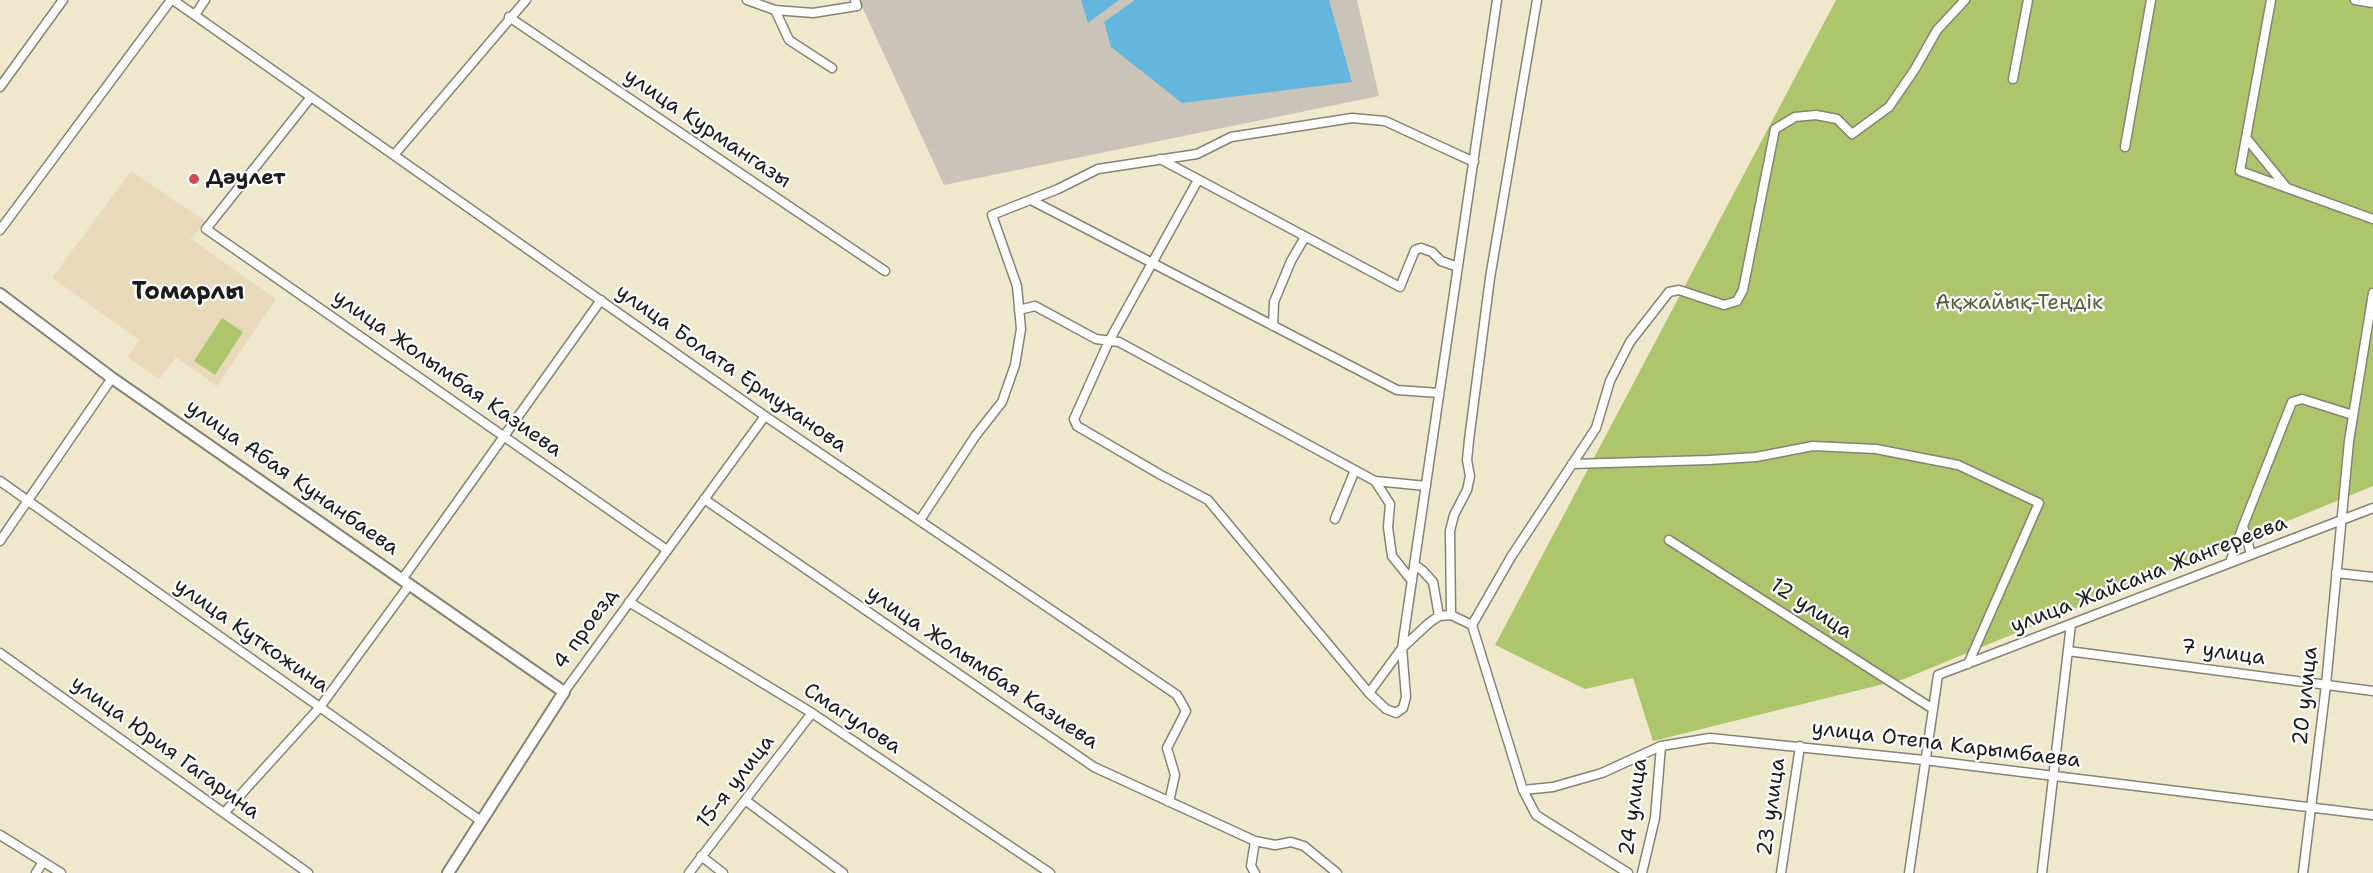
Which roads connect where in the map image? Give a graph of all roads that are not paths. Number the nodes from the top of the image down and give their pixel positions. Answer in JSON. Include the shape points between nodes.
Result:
{"nodes":[{"id":1,"x":63,"y":0,"type":"edge"},
{"id":2,"x":172,"y":0,"type":"edge"},
{"id":3,"x":205,"y":0,"type":"edge"},
{"id":4,"x":510,"y":0,"type":"edge"},
{"id":5,"x":747,"y":0,"type":"edge"},
{"id":6,"x":1497,"y":0,"type":"edge"},
{"id":7,"x":1537,"y":0,"type":"edge"},
{"id":8,"x":1965,"y":0,"type":"edge"},
{"id":9,"x":2028,"y":0,"type":"edge"},
{"id":10,"x":2151,"y":0,"type":"edge"},
{"id":11,"x":2271,"y":0,"type":"edge"},
{"id":12,"x":2355,"y":0,"type":"edge"},
{"id":13,"x":523,"y":3,"type":"edge"},
{"id":14,"x":856,"y":3,"type":"edge"},
{"id":15,"x":2373,"y":3,"type":"edge"},
{"id":16,"x":775,"y":10,"type":"junction"},
{"id":17,"x":195,"y":15,"type":"junction"},
{"id":18,"x":509,"y":17,"type":"junction"},
{"id":19,"x":832,"y":68,"type":"dead end"},
{"id":20,"x":2013,"y":80,"type":"dead end"},
{"id":21,"x":0,"y":87,"type":"edge"},
{"id":22,"x":311,"y":96,"type":"junction"},
{"id":23,"x":2247,"y":139,"type":"junction"},
{"id":24,"x":2125,"y":147,"type":"dead end"},
{"id":25,"x":394,"y":155,"type":"junction"},
{"id":26,"x":1160,"y":159,"type":"junction"},
{"id":27,"x":1474,"y":162,"type":"junction"},
{"id":28,"x":1198,"y":180,"type":"junction"},
{"id":29,"x":2287,"y":189,"type":"junction"},
{"id":30,"x":1031,"y":200,"type":"junction"},
{"id":31,"x":2373,"y":219,"type":"edge"},
{"id":32,"x":0,"y":230,"type":"edge"},
{"id":33,"x":1305,"y":237,"type":"junction"},
{"id":34,"x":1152,"y":263,"type":"junction"},
{"id":35,"x":1458,"y":267,"type":"junction"},
{"id":36,"x":885,"y":271,"type":"dead end"},
{"id":37,"x":2373,"y":293,"type":"edge"},
{"id":38,"x":0,"y":294,"type":"edge"},
{"id":39,"x":601,"y":300,"type":"junction"},
{"id":40,"x":1019,"y":310,"type":"junction"},
{"id":41,"x":1273,"y":326,"type":"junction"},
{"id":42,"x":1109,"y":341,"type":"junction"},
{"id":43,"x":112,"y":378,"type":"junction"},
{"id":44,"x":1439,"y":393,"type":"junction"},
{"id":45,"x":2353,"y":415,"type":"junction"},
{"id":46,"x":765,"y":416,"type":"junction"},
{"id":47,"x":505,"y":435,"type":"junction"},
{"id":48,"x":1572,"y":464,"type":"junction"},
{"id":49,"x":1356,"y":470,"type":"junction"},
{"id":50,"x":0,"y":481,"type":"edge"},
{"id":51,"x":1375,"y":481,"type":"junction"},
{"id":52,"x":1426,"y":486,"type":"junction"},
{"id":53,"x":704,"y":499,"type":"junction"},
{"id":54,"x":27,"y":500,"type":"junction"},
{"id":55,"x":2373,"y":508,"type":"edge"},
{"id":56,"x":1335,"y":519,"type":"dead end"},
{"id":57,"x":920,"y":520,"type":"junction"},
{"id":58,"x":2340,"y":522,"type":"junction"},
{"id":59,"x":2243,"y":526,"type":"junction"},
{"id":60,"x":1669,"y":540,"type":"dead end"},
{"id":61,"x":0,"y":541,"type":"edge"},
{"id":62,"x":667,"y":550,"type":"junction"},
{"id":63,"x":2251,"y":554,"type":"junction"},
{"id":64,"x":2230,"y":562,"type":"junction"},
{"id":65,"x":1415,"y":566,"type":"junction"},
{"id":66,"x":2336,"y":573,"type":"junction"},
{"id":67,"x":2373,"y":577,"type":"edge"},
{"id":68,"x":406,"y":581,"type":"junction"},
{"id":69,"x":1412,"y":581,"type":"junction"},
{"id":70,"x":629,"y":602,"type":"junction"},
{"id":71,"x":1451,"y":615,"type":"junction"},
{"id":72,"x":1439,"y":616,"type":"junction"},
{"id":73,"x":2072,"y":624,"type":"junction"},
{"id":74,"x":1472,"y":625,"type":"junction"},
{"id":75,"x":1402,"y":648,"type":"junction"},
{"id":76,"x":2068,"y":651,"type":"junction"},
{"id":77,"x":0,"y":653,"type":"edge"},
{"id":78,"x":1968,"y":664,"type":"junction"},
{"id":79,"x":2326,"y":685,"type":"junction"},
{"id":80,"x":2373,"y":691,"type":"edge"},
{"id":81,"x":564,"y":692,"type":"junction"},
{"id":82,"x":1370,"y":693,"type":"junction"},
{"id":83,"x":320,"y":707,"type":"junction"},
{"id":84,"x":1933,"y":709,"type":"junction"},
{"id":85,"x":812,"y":713,"type":"junction"},
{"id":86,"x":1661,"y":746,"type":"junction"},
{"id":87,"x":1800,"y":746,"type":"junction"},
{"id":88,"x":1924,"y":760,"type":"junction"},
{"id":89,"x":2053,"y":776,"type":"junction"},
{"id":90,"x":1522,"y":790,"type":"junction"},
{"id":91,"x":745,"y":800,"type":"junction"},
{"id":92,"x":1170,"y":801,"type":"junction"},
{"id":93,"x":2312,"y":808,"type":"junction"},
{"id":94,"x":224,"y":813,"type":"junction"},
{"id":95,"x":2373,"y":815,"type":"edge"},
{"id":96,"x":481,"y":821,"type":"junction"},
{"id":97,"x":0,"y":835,"type":"edge"},
{"id":98,"x":1254,"y":842,"type":"junction"},
{"id":99,"x":701,"y":856,"type":"junction"},
{"id":100,"x":43,"y":862,"type":"junction"},
{"id":101,"x":36,"y":873,"type":"edge"},
{"id":102,"x":61,"y":873,"type":"edge"},
{"id":103,"x":308,"y":873,"type":"edge"},
{"id":104,"x":448,"y":873,"type":"edge"},
{"id":105,"x":689,"y":873,"type":"edge"},
{"id":106,"x":723,"y":873,"type":"edge"},
{"id":107,"x":843,"y":873,"type":"edge"},
{"id":108,"x":1050,"y":873,"type":"edge"},
{"id":109,"x":1255,"y":873,"type":"edge"},
{"id":110,"x":1337,"y":873,"type":"edge"},
{"id":111,"x":1629,"y":873,"type":"edge"},
{"id":112,"x":1642,"y":873,"type":"edge"},
{"id":113,"x":1781,"y":873,"type":"edge"},
{"id":114,"x":1909,"y":873,"type":"edge"},
{"id":115,"x":2042,"y":873,"type":"edge"},
{"id":116,"x":2303,"y":873,"type":"edge"}],
"edges":[{"from":1,"to":21,"type":"street"},
{"from":2,"to":17,"type":"street","name":"улица Болата Ермуханова"},
{"from":2,"to":32,"type":"street"},
{"from":3,"to":17,"type":"street"},
{"from":4,"to":13,"type":"street"},
{"from":5,"to":16,"type":"street"},
{"from":6,"to":27,"type":"street"},
{"from":7,"to":71,"type":"street","via":[[1489,288],[1469,440],[1470,476],[1450,531]]},
{"from":8,"to":48,"type":"street","via":[[1937,30],[1889,107],[1852,134],[1837,119],[1816,115],[1795,117],[1775,129],[1743,290],[1737,301],[1724,305],[1679,290],[1669,292],[1630,342],[1610,381],[1596,428]]},
{"from":9,"to":20,"type":"street"},
{"from":10,"to":24,"type":"street"},
{"from":11,"to":23,"type":"street"},
{"from":12,"to":15,"type":"street"},
{"from":13,"to":18,"type":"street"},
{"from":14,"to":16,"type":"street","via":[[813,13]]},
{"from":16,"to":19,"type":"street","via":[[789,40]]},
{"from":17,"to":22,"type":"street","name":"улица Болата Ермуханова"},
{"from":18,"to":25,"type":"street"},
{"from":18,"to":36,"type":"street","name":"улица Курмангазы"},
{"from":22,"to":25,"type":"street","name":"улица Болата Ермуханова"},
{"from":22,"to":47,"type":"street","name":"улица Жолымбая Казиева","via":[[206,229]]},
{"from":23,"to":29,"type":"street"},
{"from":23,"to":29,"type":"street","via":[[2240,171]]},
{"from":25,"to":39,"type":"street","name":"улица Болата Ермуханова"},
{"from":26,"to":27,"type":"street","via":[[1197,154],[1231,137],[1352,118],[1384,121]]},
{"from":26,"to":28,"type":"street"},
{"from":26,"to":30,"type":"street","via":[[1098,169]]},
{"from":27,"to":35,"type":"street"},
{"from":28,"to":33,"type":"street"},
{"from":28,"to":34,"type":"street"},
{"from":29,"to":31,"type":"street"},
{"from":30,"to":34,"type":"street"},
{"from":30,"to":40,"type":"street","via":[[992,215],[1017,286]]},
{"from":33,"to":35,"type":"street","via":[[1400,287],[1415,250],[1432,252],[1441,261]]},
{"from":33,"to":41,"type":"street","via":[[1274,302]]},
{"from":34,"to":41,"type":"street"},
{"from":34,"to":42,"type":"street"},
{"from":35,"to":44,"type":"street"},
{"from":37,"to":45,"type":"street","name":"20 улица"},
{"from":38,"to":43,"type":"street","name":"улица Абая Кунанбаева"},
{"from":39,"to":46,"type":"street","name":"улица Болата Ермуханова"},
{"from":39,"to":47,"type":"street"},
{"from":40,"to":42,"type":"street","via":[[1035,306],[1096,339]]},
{"from":40,"to":57,"type":"street","via":[[1021,329],[1015,365],[1002,402]]},
{"from":41,"to":44,"type":"street","via":[[1397,390]]},
{"from":42,"to":49,"type":"street","via":[[1119,342]]},
{"from":42,"to":82,"type":"street","via":[[1076,410],[1077,426],[1208,500]]},
{"from":43,"to":54,"type":"street"},
{"from":43,"to":68,"type":"street","name":"улица Абая Кунанбаева"},
{"from":44,"to":52,"type":"street"},
{"from":45,"to":58,"type":"street","name":"20 улица"},
{"from":45,"to":59,"type":"street","via":[[2302,399],[2292,402]]},
{"from":46,"to":53,"type":"street","name":"4 проезд"},
{"from":46,"to":57,"type":"street","name":"улица Болата Ермуханова"},
{"from":47,"to":62,"type":"street","name":"улица Жолымбая Казиева"},
{"from":47,"to":68,"type":"street"},
{"from":48,"to":74,"type":"street","via":[[1510,557]]},
{"from":48,"to":78,"type":"street","via":[[1756,457],[1813,446],[1876,449],[1958,465],[2039,503]]},
{"from":49,"to":51,"type":"street"},
{"from":49,"to":56,"type":"street"},
{"from":50,"to":54,"type":"street","name":"улица Куткожина"},
{"from":51,"to":52,"type":"street"},
{"from":51,"to":69,"type":"street","via":[[1389,504],[1392,556]]},
{"from":52,"to":65,"type":"street"},
{"from":53,"to":62,"type":"street","name":"4 проезд"},
{"from":53,"to":92,"type":"street","name":"улица Жолымбая Казиева","via":[[1094,767]]},
{"from":54,"to":61,"type":"street"},
{"from":54,"to":83,"type":"street","name":"улица Куткожина"},
{"from":55,"to":58,"type":"street","name":"улица Жайсана Жангереева"},
{"from":57,"to":92,"type":"street","name":"улица Болата Ермуханова","via":[[1177,695],[1186,711],[1167,748],[1175,775]]},
{"from":58,"to":63,"type":"street","name":"улица Жайсана Жангереева"},
{"from":58,"to":66,"type":"street","name":"20 улица"},
{"from":59,"to":63,"type":"street"},
{"from":59,"to":64,"type":"street"},
{"from":60,"to":84,"type":"street","name":"12 улица"},
{"from":62,"to":70,"type":"street","name":"4 проезд"},
{"from":63,"to":64,"type":"street","name":"улица Жайсана Жангереева"},
{"from":64,"to":73,"type":"street","name":"улица Жайсана Жангереева"},
{"from":65,"to":69,"type":"street"},
{"from":65,"to":72,"type":"street","via":[[1432,582]]},
{"from":66,"to":67,"type":"street"},
{"from":66,"to":79,"type":"street","name":"20 улица"},
{"from":68,"to":81,"type":"street","name":"улица Абая Кунанбаева"},
{"from":68,"to":83,"type":"street"},
{"from":69,"to":75,"type":"street"},
{"from":70,"to":81,"type":"street","name":"4 проезд"},
{"from":70,"to":85,"type":"street","name":"Смагулова"},
{"from":71,"to":72,"type":"street"},
{"from":71,"to":74,"type":"street"},
{"from":72,"to":75,"type":"street"},
{"from":73,"to":76,"type":"street"},
{"from":73,"to":78,"type":"street","name":"улица Жайсана Жангереева"},
{"from":74,"to":90,"type":"street"},
{"from":75,"to":82,"type":"street"},
{"from":75,"to":82,"type":"street","via":[[1406,683],[1403,708],[1396,713],[1386,710]]},
{"from":76,"to":79,"type":"street","name":"7 улица"},
{"from":76,"to":89,"type":"street"},
{"from":77,"to":94,"type":"street","name":"улица Юрия Гагарина"},
{"from":78,"to":84,"type":"street","name":"улица Жайсана Жангереева","via":[[1938,675]]},
{"from":79,"to":80,"type":"street","name":"7 улица"},
{"from":79,"to":93,"type":"street","name":"20 улица"},
{"from":81,"to":96,"type":"street","name":"4 проезд"},
{"from":83,"to":94,"type":"street"},
{"from":83,"to":96,"type":"street","name":"улица Куткожина"},
{"from":84,"to":88,"type":"street"},
{"from":85,"to":91,"type":"street","name":"15-я улица"},
{"from":85,"to":108,"type":"street","name":"Смагулова"},
{"from":86,"to":87,"type":"street","name":"улица Отепа Карымбаева","via":[[1710,738]]},
{"from":86,"to":90,"type":"street","name":"улица Отепа Карымбаева","via":[[1602,773],[1553,787]]},
{"from":86,"to":112,"type":"street","name":"24 улица","via":[[1655,818]]},
{"from":87,"to":88,"type":"street","name":"улица Отепа Карымбаева"},
{"from":87,"to":113,"type":"street","name":"23 улица"},
{"from":88,"to":89,"type":"street","name":"улица Отепа Карымбаева"},
{"from":88,"to":114,"type":"street"},
{"from":89,"to":93,"type":"street","name":"улица Отепа Карымбаева"},
{"from":89,"to":115,"type":"street"},
{"from":90,"to":111,"type":"street","via":[[1536,814]]},
{"from":91,"to":99,"type":"street","name":"15-я улица"},
{"from":91,"to":107,"type":"street"},
{"from":92,"to":98,"type":"street","name":"улица Жолымбая Казиева"},
{"from":93,"to":95,"type":"street","name":"улица Отепа Карымбаева"},
{"from":93,"to":116,"type":"street","name":"20 улица"},
{"from":94,"to":103,"type":"street","name":"улица Юрия Гагарина"},
{"from":96,"to":104,"type":"street","name":"4 проезд"},
{"from":97,"to":100,"type":"street"},
{"from":98,"to":109,"type":"street","via":[[1251,866]]},
{"from":98,"to":110,"type":"street","name":"улица Жолымбая Казиева","via":[[1304,846]]},
{"from":99,"to":105,"type":"street","name":"15-я улица"},
{"from":99,"to":106,"type":"street"},
{"from":100,"to":101,"type":"street"},
{"from":100,"to":102,"type":"street"}]}
